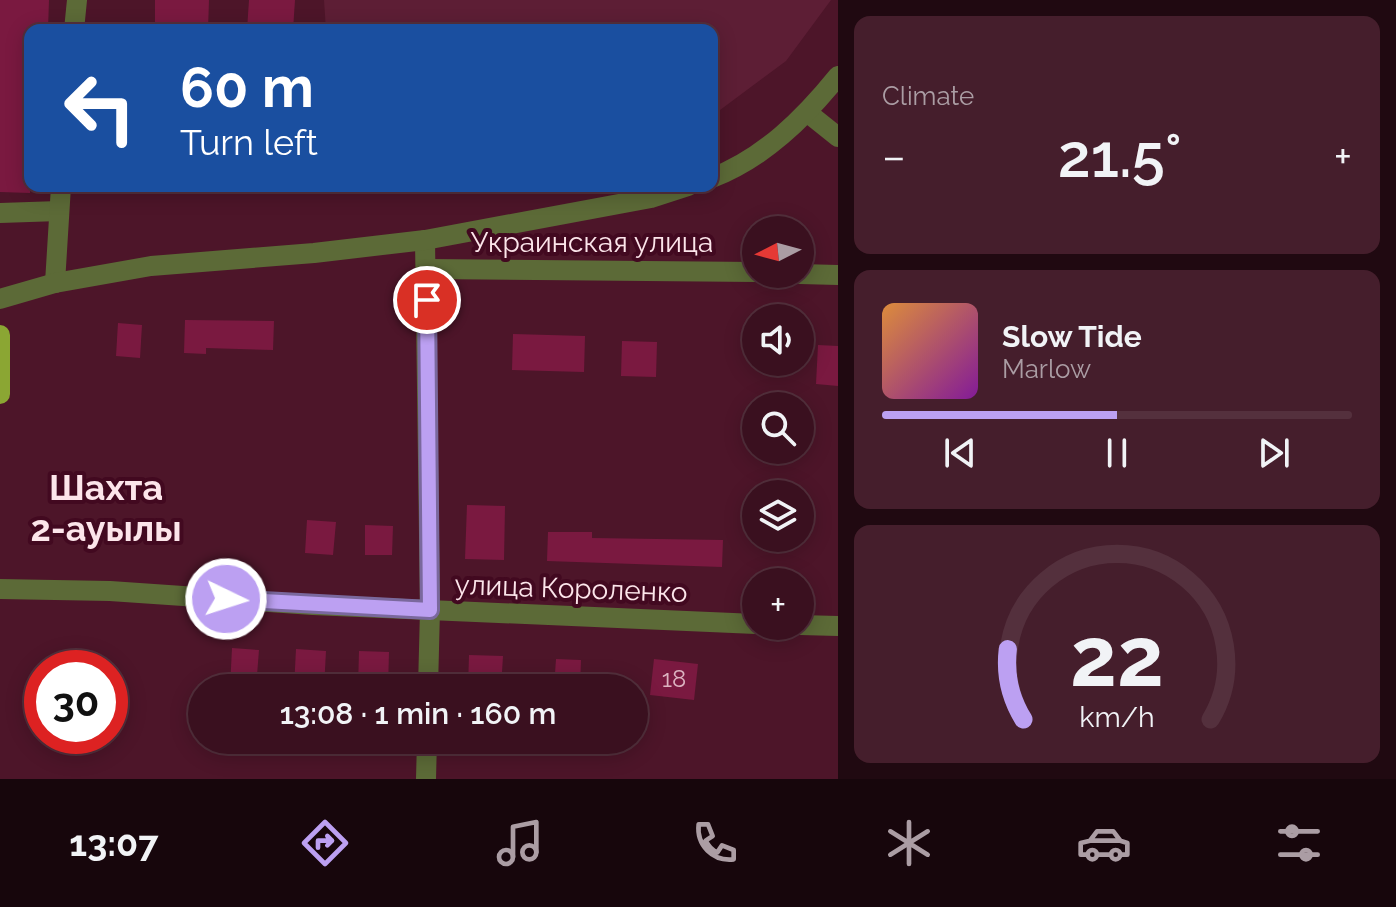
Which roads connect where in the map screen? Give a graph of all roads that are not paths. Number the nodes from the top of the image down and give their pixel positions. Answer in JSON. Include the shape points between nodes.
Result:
{"nodes":[{"id":1,"x":77,"y":0,"type":"edge"},
{"id":2,"x":75,"y":24,"type":"edge"},
{"id":3,"x":838,"y":76,"type":"edge"},
{"id":4,"x":808,"y":113,"type":"junction"},
{"id":5,"x":838,"y":137,"type":"edge"},
{"id":6,"x":718,"y":175,"type":"edge"},
{"id":7,"x":61,"y":192,"type":"edge"},
{"id":8,"x":670,"y":192,"type":"edge"},
{"id":9,"x":59,"y":211,"type":"junction"},
{"id":10,"x":0,"y":213,"type":"edge"},
{"id":11,"x":425,"y":240,"type":"junction"},
{"id":12,"x":427,"y":269,"type":"junction"},
{"id":13,"x":742,"y":272,"type":"edge"},
{"id":14,"x":814,"y":274,"type":"edge"},
{"id":15,"x":838,"y":275,"type":"edge"},
{"id":16,"x":55,"y":283,"type":"junction"},
{"id":17,"x":0,"y":299,"type":"edge"},
{"id":18,"x":0,"y":335,"type":"edge"},
{"id":19,"x":0,"y":394,"type":"edge"},
{"id":20,"x":0,"y":589,"type":"edge"},
{"id":21,"x":430,"y":610,"type":"junction"},
{"id":22,"x":742,"y":623,"type":"edge"},
{"id":23,"x":814,"y":625,"type":"edge"},
{"id":24,"x":838,"y":626,"type":"edge"},
{"id":25,"x":428,"y":674,"type":"edge"},
{"id":26,"x":427,"y":754,"type":"edge"},
{"id":27,"x":426,"y":779,"type":"edge"}],
"edges":[{"from":1,"to":2,"type":"street"},
{"from":3,"to":4,"type":"street"},
{"from":4,"to":5,"type":"street"},
{"from":4,"to":6,"type":"street","via":[[767,148]]},
{"from":7,"to":9,"type":"street"},
{"from":8,"to":11,"type":"street"},
{"from":9,"to":10,"type":"street"},
{"from":9,"to":16,"type":"street"},
{"from":11,"to":12,"type":"street"},
{"from":11,"to":16,"type":"street","via":[[151,266]]},
{"from":12,"to":13,"type":"street","name":"Украинская улица"},
{"from":12,"to":21,"type":"street"},
{"from":14,"to":15,"type":"street"},
{"from":16,"to":17,"type":"street"},
{"from":18,"to":19,"type":"main road"},
{"from":20,"to":21,"type":"street","name":"улица Короленко"},
{"from":21,"to":22,"type":"street","name":"улица Короленко"},
{"from":21,"to":25,"type":"street"},
{"from":23,"to":24,"type":"street"},
{"from":26,"to":27,"type":"street"}]}
